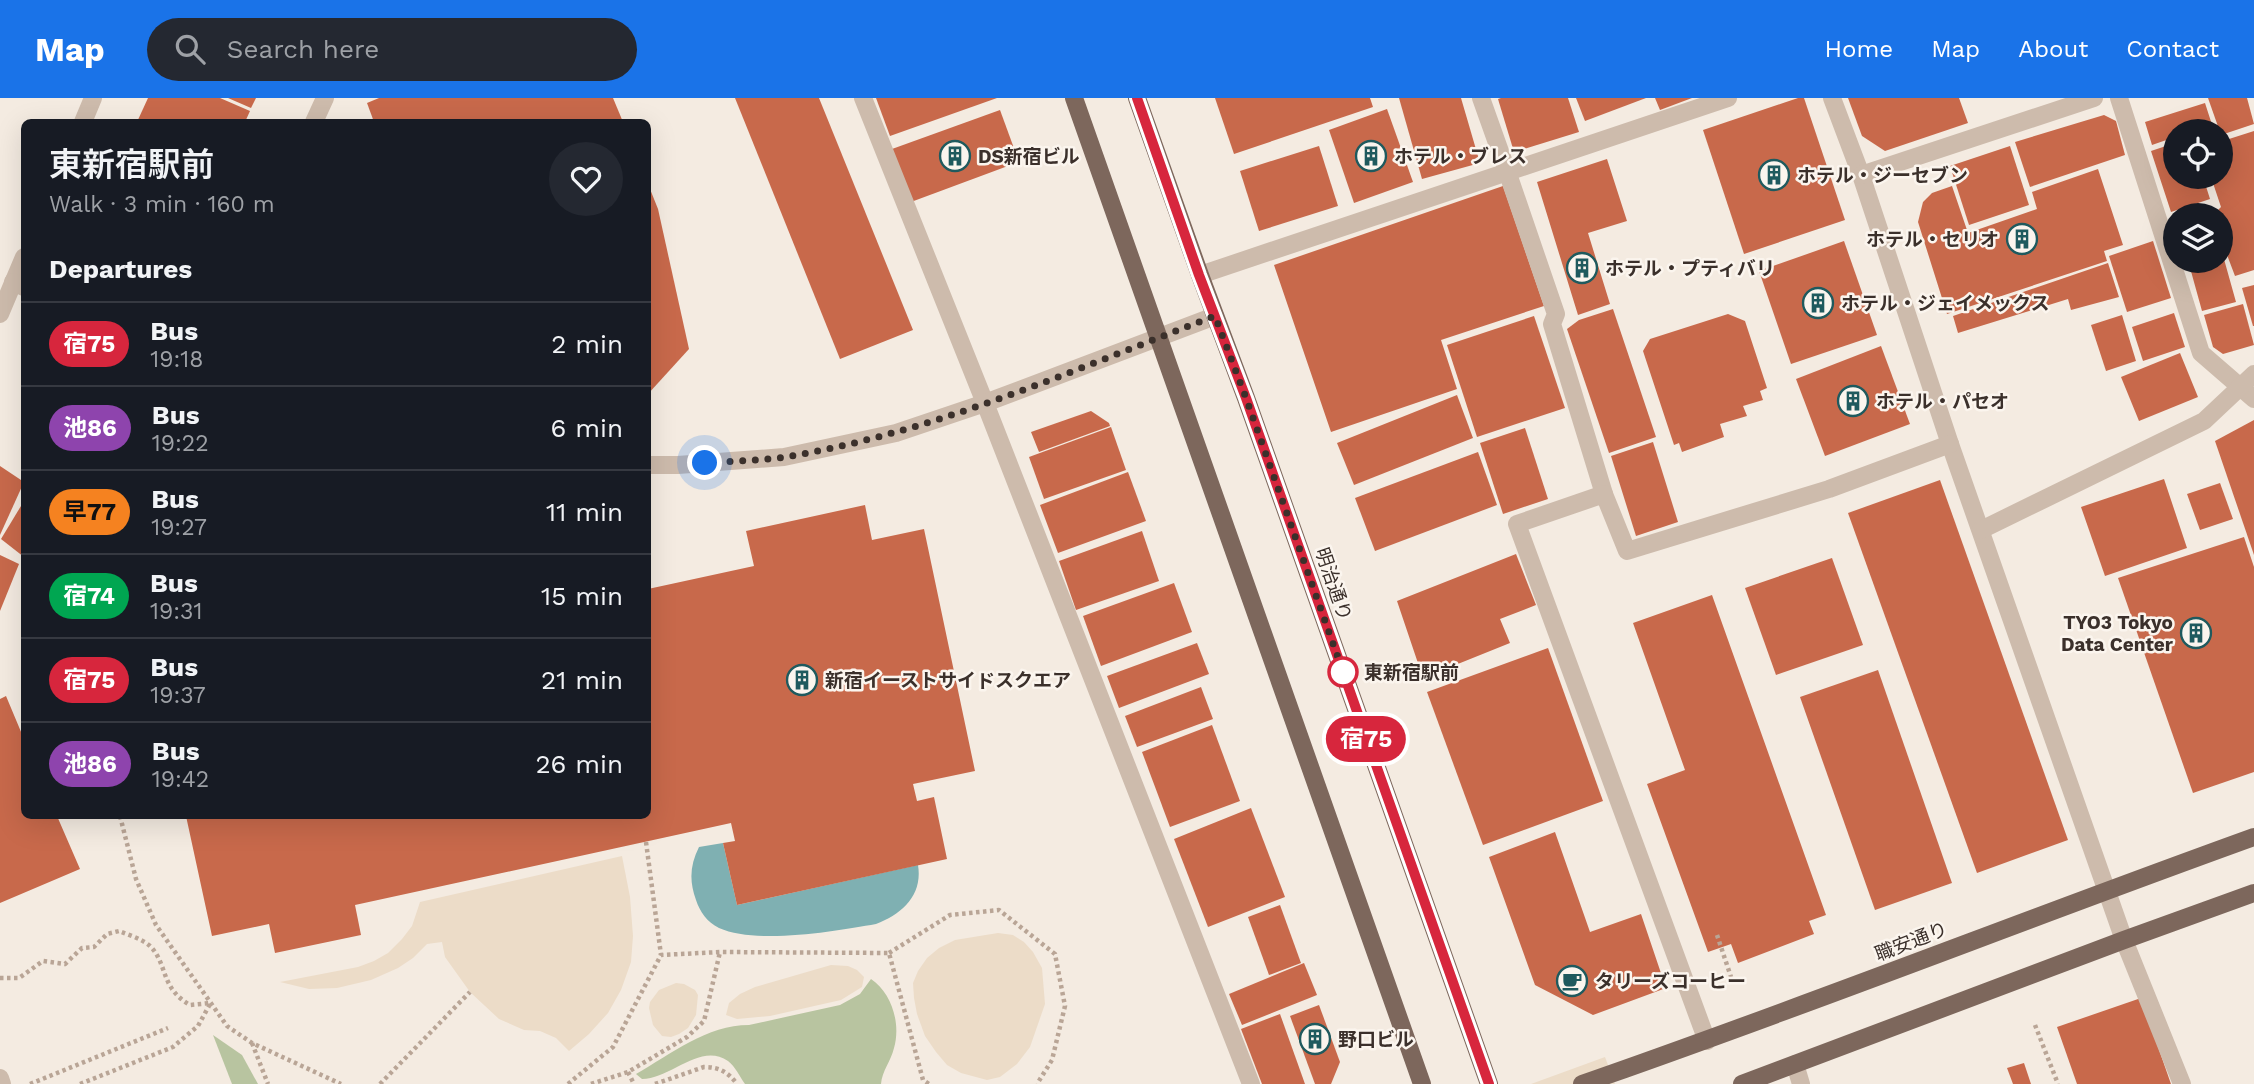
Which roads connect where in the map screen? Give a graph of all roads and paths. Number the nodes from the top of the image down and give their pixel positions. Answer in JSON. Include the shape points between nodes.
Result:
{"nodes":[{"id":1,"x":93,"y":98,"type":"edge"},
{"id":2,"x":325,"y":98,"type":"edge"},
{"id":3,"x":863,"y":98,"type":"edge"},
{"id":4,"x":1074,"y":98,"type":"edge"},
{"id":5,"x":1137,"y":98,"type":"edge"},
{"id":6,"x":1481,"y":98,"type":"edge"},
{"id":7,"x":1728,"y":98,"type":"edge"},
{"id":8,"x":1832,"y":98,"type":"edge"},
{"id":9,"x":2094,"y":98,"type":"edge"},
{"id":10,"x":2119,"y":98,"type":"edge"},
{"id":11,"x":84,"y":119,"type":"edge"},
{"id":12,"x":315,"y":119,"type":"edge"},
{"id":13,"x":1507,"y":172,"type":"junction"},
{"id":14,"x":1861,"y":175,"type":"junction"},
{"id":15,"x":1199,"y":275,"type":"junction"},
{"id":16,"x":19,"y":285,"type":"edge"},
{"id":17,"x":0,"y":314,"type":"edge"},
{"id":18,"x":1215,"y":316,"type":"junction"},
{"id":19,"x":1159,"y":336,"type":"junction"},
{"id":20,"x":2254,"y":374,"type":"edge"},
{"id":21,"x":2240,"y":387,"type":"junction"},
{"id":22,"x":2254,"y":399,"type":"edge"},
{"id":23,"x":985,"y":403,"type":"junction"},
{"id":24,"x":1950,"y":444,"type":"junction"},
{"id":25,"x":651,"y":465,"type":"edge"},
{"id":26,"x":1604,"y":494,"type":"junction"},
{"id":27,"x":1981,"y":530,"type":"junction"},
{"id":28,"x":121,"y":819,"type":"edge"},
{"id":29,"x":2254,"y":837,"type":"edge"},
{"id":30,"x":646,"y":842,"type":"dead end"},
{"id":31,"x":2107,"y":890,"type":"junction"},
{"id":32,"x":2254,"y":893,"type":"edge"},
{"id":33,"x":1717,"y":935,"type":"dead end"},
{"id":34,"x":2124,"y":940,"type":"junction"},
{"id":35,"x":720,"y":952,"type":"junction"},
{"id":36,"x":889,"y":953,"type":"junction"},
{"id":37,"x":661,"y":955,"type":"junction"},
{"id":38,"x":1731,"y":977,"type":"dead end"},
{"id":39,"x":0,"y":978,"type":"edge"},
{"id":40,"x":470,"y":992,"type":"dead end"},
{"id":41,"x":211,"y":1003,"type":"junction"},
{"id":42,"x":2035,"y":1025,"type":"dead end"},
{"id":43,"x":168,"y":1028,"type":"dead end"},
{"id":44,"x":1707,"y":1041,"type":"junction"},
{"id":45,"x":252,"y":1043,"type":"junction"},
{"id":46,"x":1795,"y":1063,"type":"junction"},
{"id":47,"x":628,"y":1072,"type":"junction"},
{"id":48,"x":0,"y":1078,"type":"edge"},
{"id":49,"x":923,"y":1080,"type":"junction"},
{"id":50,"x":2,"y":1084,"type":"edge"},
{"id":51,"x":30,"y":1084,"type":"edge"},
{"id":52,"x":80,"y":1084,"type":"edge"},
{"id":53,"x":268,"y":1084,"type":"edge"},
{"id":54,"x":341,"y":1084,"type":"edge"},
{"id":55,"x":380,"y":1084,"type":"edge"},
{"id":56,"x":569,"y":1084,"type":"edge"},
{"id":57,"x":591,"y":1084,"type":"edge"},
{"id":58,"x":634,"y":1084,"type":"edge"},
{"id":59,"x":655,"y":1084,"type":"edge"},
{"id":60,"x":737,"y":1084,"type":"edge"},
{"id":61,"x":917,"y":1084,"type":"edge"},
{"id":62,"x":929,"y":1084,"type":"edge"},
{"id":63,"x":1037,"y":1084,"type":"edge"},
{"id":64,"x":1251,"y":1084,"type":"edge"},
{"id":65,"x":1422,"y":1084,"type":"edge"},
{"id":66,"x":1489,"y":1084,"type":"edge"},
{"id":67,"x":1582,"y":1084,"type":"edge"},
{"id":68,"x":1742,"y":1084,"type":"edge"},
{"id":69,"x":1801,"y":1084,"type":"edge"},
{"id":70,"x":2058,"y":1084,"type":"edge"},
{"id":71,"x":2182,"y":1084,"type":"edge"}],
"edges":[{"from":1,"to":11,"type":"street"},
{"from":2,"to":12,"type":"street"},
{"from":3,"to":23,"type":"street"},
{"from":4,"to":19,"type":"main road"},
{"from":5,"to":15,"type":"main road","name":"明治通り"},
{"from":6,"to":13,"type":"street"},
{"from":7,"to":13,"type":"street"},
{"from":8,"to":14,"type":"street"},
{"from":9,"to":14,"type":"street"},
{"from":10,"to":21,"type":"street","via":[[2201,352]]},
{"from":13,"to":15,"type":"street"},
{"from":13,"to":26,"type":"street","via":[[1556,314],[1552,324]]},
{"from":14,"to":24,"type":"street"},
{"from":15,"to":18,"type":"main road","name":"明治通り"},
{"from":16,"to":17,"type":"street"},
{"from":18,"to":19,"type":"street"},
{"from":18,"to":66,"type":"main road","name":"明治通り"},
{"from":19,"to":23,"type":"street"},
{"from":19,"to":65,"type":"main road"},
{"from":20,"to":21,"type":"street"},
{"from":21,"to":22,"type":"street"},
{"from":21,"to":27,"type":"street","via":[[2204,421]]},
{"from":23,"to":25,"type":"street","via":[[896,433],[783,457]]},
{"from":23,"to":64,"type":"street"},
{"from":24,"to":26,"type":"street","via":[[1829,489],[1627,551]]},
{"from":24,"to":27,"type":"street"},
{"from":26,"to":44,"type":"street","via":[[1517,524]]},
{"from":27,"to":31,"type":"street"},
{"from":28,"to":41,"type":"path","via":[[136,879],[156,925]]},
{"from":29,"to":31,"type":"main road","name":"職安通り"},
{"from":30,"to":37,"type":"path"},
{"from":31,"to":34,"type":"street"},
{"from":31,"to":44,"type":"main road","name":"職安通り"},
{"from":32,"to":34,"type":"main road"},
{"from":33,"to":38,"type":"path"},
{"from":34,"to":46,"type":"main road"},
{"from":34,"to":71,"type":"street"},
{"from":35,"to":36,"type":"path"},
{"from":35,"to":37,"type":"path"},
{"from":35,"to":47,"type":"path","via":[[704,1021],[687,1037]]},
{"from":36,"to":49,"type":"path"},
{"from":36,"to":63,"type":"path","via":[[950,915],[999,910],[1055,954],[1065,1006],[1052,1060]]},
{"from":37,"to":56,"type":"path","via":[[613,1047]]},
{"from":39,"to":41,"type":"path","via":[[19,978],[43,961],[65,964],[82,948],[94,947],[107,934],[120,931],[149,945],[180,999],[190,1005]]},
{"from":40,"to":55,"type":"path"},
{"from":41,"to":45,"type":"path","via":[[227,1026]]},
{"from":41,"to":52,"type":"path","via":[[198,1026],[173,1047]]},
{"from":42,"to":70,"type":"path"},
{"from":43,"to":51,"type":"path"},
{"from":44,"to":67,"type":"main road","name":"職安通り"},
{"from":45,"to":53,"type":"path"},
{"from":45,"to":54,"type":"path"},
{"from":46,"to":68,"type":"main road"},
{"from":46,"to":69,"type":"street"},
{"from":47,"to":57,"type":"path"},
{"from":47,"to":58,"type":"path"},
{"from":48,"to":50,"type":"street"},
{"from":49,"to":61,"type":"path"},
{"from":49,"to":62,"type":"path"},
{"from":59,"to":60,"type":"path","via":[[713,1067]]}]}
